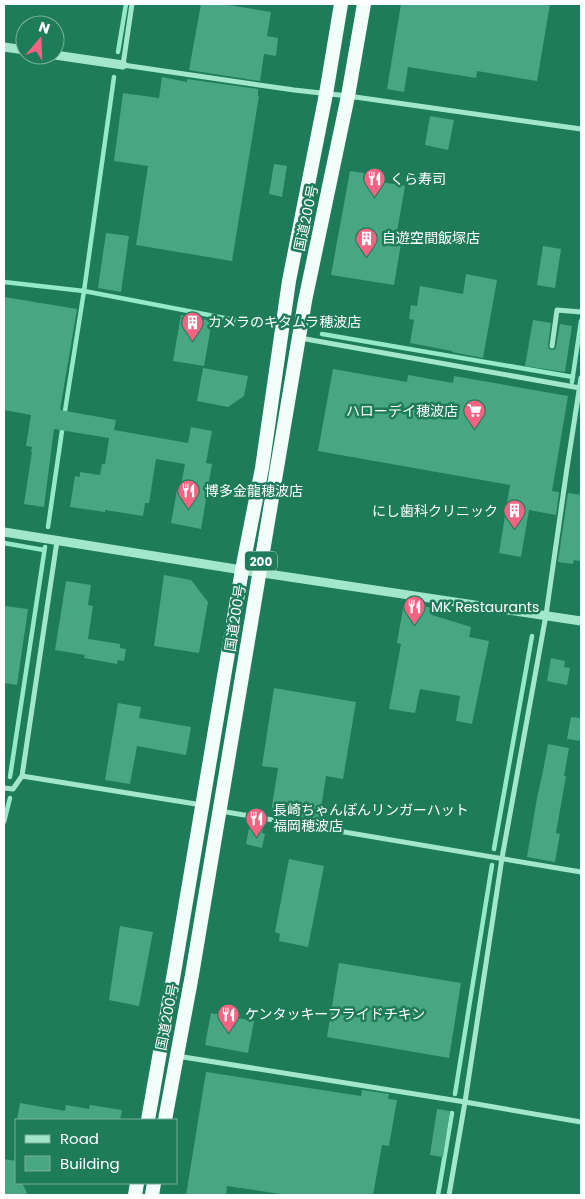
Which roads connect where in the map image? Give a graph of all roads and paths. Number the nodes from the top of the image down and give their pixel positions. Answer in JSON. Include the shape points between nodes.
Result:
{"nodes":[{"id":1,"x":132,"y":4,"type":"edge"},
{"id":2,"x":341,"y":4,"type":"edge"},
{"id":3,"x":364,"y":4,"type":"edge"},
{"id":4,"x":65,"y":56,"type":"edge"},
{"id":5,"x":123,"y":65,"type":"junction"},
{"id":6,"x":326,"y":94,"type":"junction"},
{"id":7,"x":348,"y":96,"type":"junction"},
{"id":8,"x":581,"y":129,"type":"edge"},
{"id":9,"x":579,"y":312,"type":"edge"},
{"id":10,"x":299,"y":338,"type":"junction"},
{"id":11,"x":552,"y":346,"type":"dead end"},
{"id":12,"x":581,"y":378,"type":"edge"},
{"id":13,"x":580,"y":388,"type":"junction"},
{"id":14,"x":4,"y":532,"type":"edge"},
{"id":15,"x":57,"y":541,"type":"junction"},
{"id":16,"x":242,"y":570,"type":"junction"},
{"id":17,"x":259,"y":572,"type":"junction"},
{"id":18,"x":546,"y":615,"type":"junction"},
{"id":19,"x":581,"y":621,"type":"edge"},
{"id":20,"x":22,"y":776,"type":"junction"},
{"id":21,"x":4,"y":788,"type":"edge"},
{"id":22,"x":203,"y":805,"type":"junction"},
{"id":23,"x":220,"y":811,"type":"junction"},
{"id":24,"x":502,"y":858,"type":"junction"},
{"id":25,"x":581,"y":872,"type":"edge"},
{"id":26,"x":176,"y":1056,"type":"junction"},
{"id":27,"x":465,"y":1102,"type":"junction"},
{"id":28,"x":148,"y":1119,"type":"edge"},
{"id":29,"x":165,"y":1119,"type":"edge"},
{"id":30,"x":581,"y":1122,"type":"edge"},
{"id":31,"x":449,"y":1195,"type":"edge"}],
"edges":[{"from":1,"to":5,"type":"street"},
{"from":2,"to":6,"type":"highway","name":"国道200号","number":"200"},
{"from":3,"to":7,"type":"highway","name":"国道200号","number":"200"},
{"from":4,"to":5,"type":"street"},
{"from":5,"to":6,"type":"street"},
{"from":6,"to":7,"type":"street"},
{"from":6,"to":16,"type":"highway","name":"国道200号","number":"200","via":[[289,281],[262,468]]},
{"from":7,"to":8,"type":"street"},
{"from":7,"to":10,"type":"highway","name":"国道200号","number":"200"},
{"from":9,"to":11,"type":"street","via":[[557,310]]},
{"from":10,"to":13,"type":"street"},
{"from":10,"to":17,"type":"highway","name":"国道200号","number":"200"},
{"from":12,"to":13,"type":"street"},
{"from":13,"to":18,"type":"street"},
{"from":14,"to":15,"type":"street"},
{"from":15,"to":16,"type":"street"},
{"from":15,"to":20,"type":"street"},
{"from":16,"to":17,"type":"street"},
{"from":16,"to":22,"type":"highway","name":"国道200号","number":"200"},
{"from":17,"to":18,"type":"street"},
{"from":17,"to":23,"type":"highway","name":"国道200号","number":"200"},
{"from":18,"to":19,"type":"street"},
{"from":18,"to":24,"type":"street"},
{"from":20,"to":21,"type":"street","via":[[12,789]]},
{"from":20,"to":22,"type":"street"},
{"from":22,"to":28,"type":"highway","name":"国道200号","number":"200"},
{"from":23,"to":24,"type":"street"},
{"from":23,"to":26,"type":"highway","name":"国道200号","number":"200"},
{"from":24,"to":25,"type":"street"},
{"from":24,"to":27,"type":"street"},
{"from":26,"to":27,"type":"street"},
{"from":26,"to":29,"type":"highway","name":"国道200号","number":"200"},
{"from":27,"to":30,"type":"street"},
{"from":27,"to":31,"type":"street"}]}
